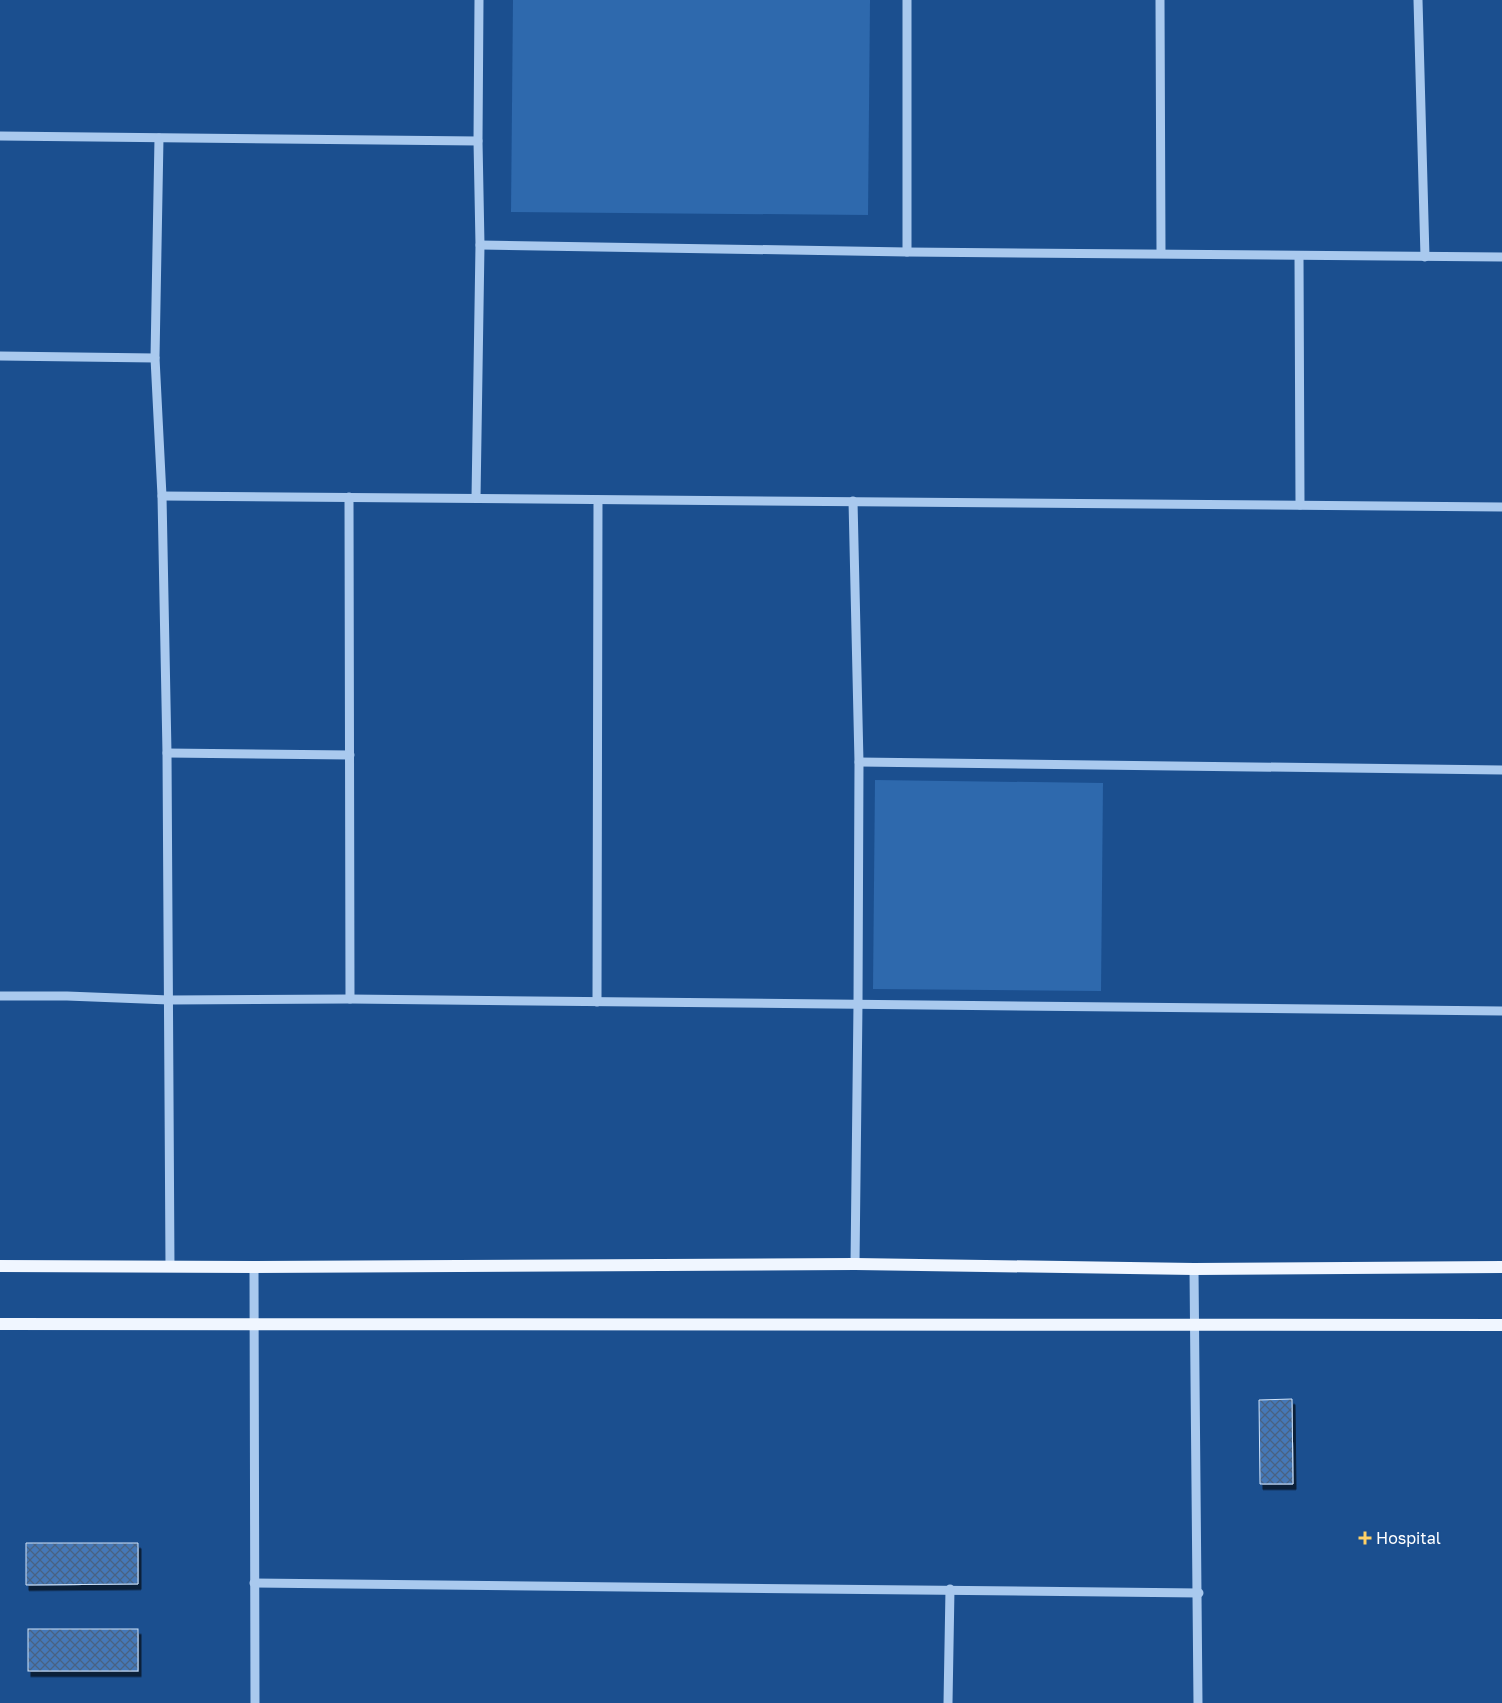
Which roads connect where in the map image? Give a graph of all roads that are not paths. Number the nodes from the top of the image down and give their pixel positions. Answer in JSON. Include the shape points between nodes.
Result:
{"nodes":[{"id":1,"x":479,"y":0,"type":"edge"},
{"id":2,"x":907,"y":0,"type":"edge"},
{"id":3,"x":1160,"y":0,"type":"edge"},
{"id":4,"x":1418,"y":0,"type":"edge"},
{"id":5,"x":0,"y":136,"type":"edge"},
{"id":6,"x":159,"y":138,"type":"junction"},
{"id":7,"x":478,"y":140,"type":"junction"},
{"id":8,"x":480,"y":245,"type":"junction"},
{"id":9,"x":907,"y":252,"type":"junction"},
{"id":10,"x":1160,"y":253,"type":"junction"},
{"id":11,"x":1299,"y":256,"type":"junction"},
{"id":12,"x":1425,"y":257,"type":"junction"},
{"id":13,"x":1502,"y":257,"type":"edge"},
{"id":14,"x":0,"y":356,"type":"edge"},
{"id":15,"x":155,"y":358,"type":"junction"},
{"id":16,"x":162,"y":496,"type":"junction"},
{"id":17,"x":349,"y":497,"type":"junction"},
{"id":18,"x":476,"y":498,"type":"junction"},
{"id":19,"x":598,"y":500,"type":"junction"},
{"id":20,"x":853,"y":501,"type":"junction"},
{"id":21,"x":1300,"y":505,"type":"junction"},
{"id":22,"x":1502,"y":507,"type":"edge"},
{"id":23,"x":167,"y":753,"type":"junction"},
{"id":24,"x":350,"y":755,"type":"junction"},
{"id":25,"x":859,"y":762,"type":"junction"},
{"id":26,"x":1502,"y":770,"type":"edge"},
{"id":27,"x":0,"y":996,"type":"edge"},
{"id":28,"x":350,"y":999,"type":"junction"},
{"id":29,"x":169,"y":1000,"type":"junction"},
{"id":30,"x":597,"y":1002,"type":"junction"},
{"id":31,"x":858,"y":1004,"type":"junction"},
{"id":32,"x":1502,"y":1011,"type":"edge"},
{"id":33,"x":855,"y":1264,"type":"junction"},
{"id":34,"x":0,"y":1266,"type":"edge"},
{"id":35,"x":170,"y":1267,"type":"junction"},
{"id":36,"x":254,"y":1267,"type":"junction"},
{"id":37,"x":1502,"y":1268,"type":"edge"},
{"id":38,"x":1194,"y":1269,"type":"junction"},
{"id":39,"x":0,"y":1324,"type":"edge"},
{"id":40,"x":1195,"y":1324,"type":"junction"},
{"id":41,"x":254,"y":1325,"type":"junction"},
{"id":42,"x":1502,"y":1325,"type":"edge"},
{"id":43,"x":254,"y":1583,"type":"junction"},
{"id":44,"x":950,"y":1589,"type":"junction"},
{"id":45,"x":1198,"y":1593,"type":"junction"},
{"id":46,"x":255,"y":1703,"type":"edge"},
{"id":47,"x":948,"y":1703,"type":"edge"},
{"id":48,"x":1198,"y":1703,"type":"edge"}],
"edges":[{"from":1,"to":7,"type":"street"},
{"from":2,"to":9,"type":"street"},
{"from":3,"to":10,"type":"street"},
{"from":4,"to":12,"type":"street"},
{"from":5,"to":6,"type":"street"},
{"from":6,"to":7,"type":"street"},
{"from":6,"to":15,"type":"street"},
{"from":7,"to":8,"type":"street"},
{"from":8,"to":9,"type":"street"},
{"from":8,"to":18,"type":"street"},
{"from":9,"to":10,"type":"street"},
{"from":10,"to":11,"type":"street"},
{"from":11,"to":12,"type":"street"},
{"from":11,"to":21,"type":"street"},
{"from":12,"to":13,"type":"street"},
{"from":14,"to":15,"type":"street"},
{"from":15,"to":16,"type":"street"},
{"from":16,"to":17,"type":"street"},
{"from":16,"to":23,"type":"street"},
{"from":17,"to":18,"type":"street"},
{"from":17,"to":24,"type":"street"},
{"from":18,"to":19,"type":"street"},
{"from":19,"to":20,"type":"street"},
{"from":19,"to":30,"type":"street"},
{"from":20,"to":21,"type":"street"},
{"from":20,"to":25,"type":"street"},
{"from":21,"to":22,"type":"street"},
{"from":23,"to":24,"type":"street"},
{"from":23,"to":29,"type":"street"},
{"from":24,"to":28,"type":"street"},
{"from":25,"to":26,"type":"street"},
{"from":25,"to":31,"type":"street"},
{"from":27,"to":29,"type":"street"},
{"from":28,"to":29,"type":"street"},
{"from":28,"to":30,"type":"street"},
{"from":29,"to":35,"type":"street"},
{"from":30,"to":31,"type":"street"},
{"from":31,"to":32,"type":"street"},
{"from":31,"to":33,"type":"street"},
{"from":33,"to":36,"type":"main road"},
{"from":33,"to":38,"type":"main road"},
{"from":34,"to":35,"type":"main road"},
{"from":35,"to":36,"type":"main road"},
{"from":36,"to":41,"type":"street"},
{"from":37,"to":38,"type":"main road"},
{"from":38,"to":40,"type":"street"},
{"from":39,"to":41,"type":"main road"},
{"from":40,"to":41,"type":"main road"},
{"from":40,"to":42,"type":"main road"},
{"from":40,"to":45,"type":"street"},
{"from":41,"to":43,"type":"street"},
{"from":43,"to":44,"type":"street"},
{"from":43,"to":46,"type":"street"},
{"from":44,"to":45,"type":"street"},
{"from":44,"to":47,"type":"street"},
{"from":45,"to":48,"type":"street"}]}
